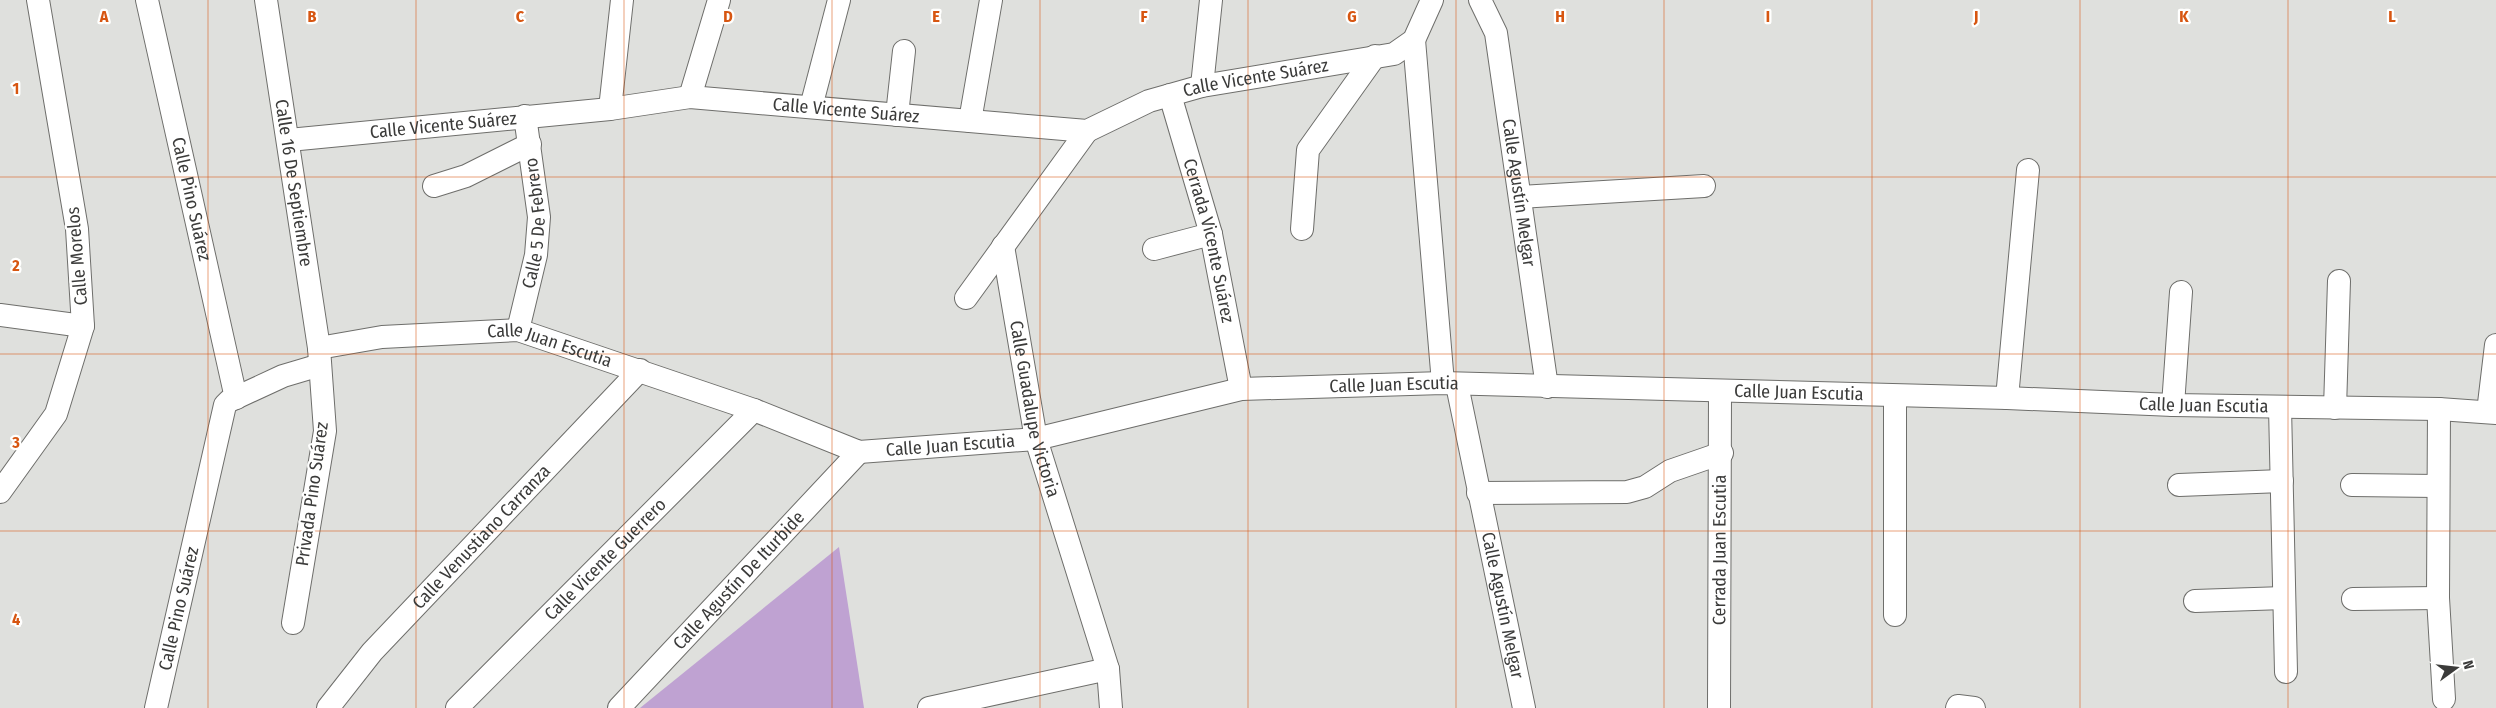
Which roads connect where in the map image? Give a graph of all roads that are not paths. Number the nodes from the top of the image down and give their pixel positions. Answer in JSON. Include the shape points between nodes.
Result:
{"nodes":[{"id":1,"x":38,"y":0,"type":"edge"},
{"id":2,"x":147,"y":0,"type":"edge"},
{"id":3,"x":266,"y":0,"type":"edge"},
{"id":4,"x":622,"y":0,"type":"edge"},
{"id":5,"x":719,"y":0,"type":"edge"},
{"id":6,"x":839,"y":0,"type":"edge"},
{"id":7,"x":991,"y":0,"type":"edge"},
{"id":8,"x":1211,"y":0,"type":"edge"},
{"id":9,"x":1432,"y":0,"type":"edge"},
{"id":10,"x":1480,"y":0,"type":"edge"},
{"id":11,"x":1414,"y":40,"type":"junction"},
{"id":12,"x":904,"y":51,"type":"dead end"},
{"id":13,"x":1385,"y":55,"type":"junction"},
{"id":14,"x":1202,"y":86,"type":"junction"},
{"id":15,"x":1170,"y":95,"type":"junction"},
{"id":16,"x":690,"y":97,"type":"junction"},
{"id":17,"x":811,"y":107,"type":"junction"},
{"id":18,"x":610,"y":109,"type":"junction"},
{"id":19,"x":897,"y":114,"type":"junction"},
{"id":20,"x":525,"y":116,"type":"junction"},
{"id":21,"x":970,"y":121,"type":"junction"},
{"id":22,"x":1087,"y":131,"type":"junction"},
{"id":23,"x":289,"y":140,"type":"junction"},
{"id":24,"x":530,"y":144,"type":"junction"},
{"id":25,"x":2028,"y":170,"type":"dead end"},
{"id":26,"x":434,"y":186,"type":"dead end"},
{"id":27,"x":1704,"y":186,"type":"dead end"},
{"id":28,"x":1520,"y":197,"type":"junction"},
{"id":29,"x":1302,"y":229,"type":"dead end"},
{"id":30,"x":1211,"y":234,"type":"junction"},
{"id":31,"x":1003,"y":246,"type":"junction"},
{"id":32,"x":1154,"y":248,"type":"dead end"},
{"id":33,"x":2339,"y":281,"type":"dead end"},
{"id":34,"x":2181,"y":292,"type":"dead end"},
{"id":35,"x":966,"y":298,"type":"dead end"},
{"id":36,"x":0,"y":314,"type":"edge"},
{"id":37,"x":83,"y":326,"type":"junction"},
{"id":38,"x":518,"y":330,"type":"junction"},
{"id":39,"x":2496,"y":345,"type":"edge"},
{"id":40,"x":320,"y":357,"type":"junction"},
{"id":41,"x":640,"y":370,"type":"junction"},
{"id":42,"x":1450,"y":384,"type":"junction"},
{"id":43,"x":1547,"y":387,"type":"junction"},
{"id":44,"x":1241,"y":389,"type":"junction"},
{"id":45,"x":1720,"y":392,"type":"junction"},
{"id":46,"x":1895,"y":396,"type":"junction"},
{"id":47,"x":236,"y":398,"type":"junction"},
{"id":48,"x":2007,"y":398,"type":"junction"},
{"id":49,"x":2173,"y":405,"type":"junction"},
{"id":50,"x":2280,"y":407,"type":"junction"},
{"id":51,"x":2335,"y":408,"type":"junction"},
{"id":52,"x":2439,"y":409,"type":"junction"},
{"id":53,"x":754,"y":410,"type":"junction"},
{"id":54,"x":2492,"y":413,"type":"edge"},
{"id":55,"x":1036,"y":440,"type":"junction"},
{"id":56,"x":859,"y":452,"type":"junction"},
{"id":57,"x":1722,"y":453,"type":"junction"},
{"id":58,"x":2282,"y":481,"type":"junction"},
{"id":59,"x":2352,"y":484,"type":"dead end"},
{"id":60,"x":2179,"y":485,"type":"dead end"},
{"id":61,"x":2437,"y":486,"type":"junction"},
{"id":62,"x":0,"y":492,"type":"edge"},
{"id":63,"x":1478,"y":493,"type":"junction"},
{"id":64,"x":2284,"y":598,"type":"junction"},
{"id":65,"x":2438,"y":598,"type":"junction"},
{"id":66,"x":2353,"y":599,"type":"dead end"},
{"id":67,"x":2195,"y":601,"type":"dead end"},
{"id":68,"x":1895,"y":615,"type":"dead end"},
{"id":69,"x":293,"y":623,"type":"dead end"},
{"id":70,"x":1108,"y":669,"type":"junction"},
{"id":71,"x":2286,"y":672,"type":"dead end"},
{"id":72,"x":2444,"y":699,"type":"dead end"},
{"id":73,"x":1715,"y":704,"type":"edge"},
{"id":74,"x":156,"y":708,"type":"edge"},
{"id":75,"x":328,"y":708,"type":"edge"},
{"id":76,"x":457,"y":708,"type":"edge"},
{"id":77,"x":619,"y":708,"type":"edge"},
{"id":78,"x":929,"y":708,"type":"edge"},
{"id":79,"x":1111,"y":708,"type":"edge"},
{"id":80,"x":1524,"y":708,"type":"edge"},
{"id":81,"x":1956,"y":708,"type":"edge"},
{"id":82,"x":1974,"y":708,"type":"edge"}],
"edges":[{"from":1,"to":37,"type":"street","name":"Calle Morelos","via":[[77,229]]},
{"from":2,"to":47,"type":"street","name":"Calle Pino Suárez"},
{"from":3,"to":23,"type":"street","name":"Calle 16 De Septiembre"},
{"from":4,"to":18,"type":"street"},
{"from":5,"to":16,"type":"street"},
{"from":6,"to":17,"type":"street"},
{"from":7,"to":21,"type":"street"},
{"from":8,"to":14,"type":"street"},
{"from":9,"to":11,"type":"street","name":"Calle Agustín Melgar"},
{"from":10,"to":28,"type":"street","name":"Calle Agustín Melgar","via":[[1496,33]]},
{"from":11,"to":13,"type":"street"},
{"from":11,"to":42,"type":"street","name":"Calle Agustín Melgar"},
{"from":12,"to":19,"type":"street"},
{"from":13,"to":14,"type":"street","name":"Calle Vicente Suárez"},
{"from":13,"to":29,"type":"street","via":[[1308,150]]},
{"from":14,"to":15,"type":"street","name":"Calle Vicente Suárez"},
{"from":15,"to":22,"type":"street","name":"Calle Vicente Suárez","via":[[1149,101]]},
{"from":15,"to":30,"type":"street","name":"Cerrada Vicente Suárez"},
{"from":16,"to":17,"type":"street","name":"Calle Vicente Suárez"},
{"from":16,"to":18,"type":"street","name":"Calle Vicente Suárez"},
{"from":17,"to":19,"type":"street","name":"Calle Vicente Suárez"},
{"from":18,"to":20,"type":"street","name":"Calle Vicente Suárez"},
{"from":19,"to":21,"type":"street","name":"Calle Vicente Suárez"},
{"from":20,"to":23,"type":"street","name":"Calle Vicente Suárez"},
{"from":20,"to":24,"type":"street","name":"Calle 5 De Febrero"},
{"from":21,"to":22,"type":"street","name":"Calle Vicente Suárez"},
{"from":22,"to":31,"type":"street"},
{"from":23,"to":40,"type":"street","name":"Calle 16 De Septiembre"},
{"from":24,"to":26,"type":"street","via":[[466,176]]},
{"from":24,"to":38,"type":"street","name":"Calle 5 De Febrero","via":[[539,217],[536,255]]},
{"from":25,"to":48,"type":"street"},
{"from":27,"to":28,"type":"street"},
{"from":28,"to":43,"type":"street","name":"Calle Agustín Melgar"},
{"from":30,"to":32,"type":"street"},
{"from":30,"to":44,"type":"street","name":"Cerrada Vicente Suárez"},
{"from":31,"to":35,"type":"street"},
{"from":31,"to":55,"type":"street","name":"Calle Guadalupe Victoria"},
{"from":33,"to":51,"type":"street"},
{"from":34,"to":49,"type":"street"},
{"from":36,"to":37,"type":"street"},
{"from":37,"to":62,"type":"street","name":"Calle Morelos","via":[[56,414]]},
{"from":38,"to":40,"type":"street","name":"Calle Juan Escutia","via":[[382,337]]},
{"from":38,"to":41,"type":"street","name":"Calle Juan Escutia"},
{"from":39,"to":54,"type":"street"},
{"from":40,"to":47,"type":"street","name":"Calle Pino Suárez"},
{"from":40,"to":69,"type":"street","name":"Privada Pino Suárez","via":[[325,431]]},
{"from":41,"to":53,"type":"street","name":"Calle Juan Escutia"},
{"from":41,"to":75,"type":"street","name":"Calle Venustiano Carranza","via":[[372,652]]},
{"from":42,"to":43,"type":"street","name":"Calle Juan Escutia"},
{"from":42,"to":44,"type":"street","name":"Calle Juan Escutia"},
{"from":42,"to":63,"type":"street","name":"Calle Agustín Melgar"},
{"from":43,"to":45,"type":"street","name":"Calle Juan Escutia"},
{"from":44,"to":55,"type":"street","name":"Calle Juan Escutia"},
{"from":45,"to":46,"type":"street","name":"Calle Juan Escutia"},
{"from":45,"to":57,"type":"street","name":"Cerrada Juan Escutia"},
{"from":46,"to":48,"type":"street","name":"Calle Juan Escutia"},
{"from":46,"to":68,"type":"street"},
{"from":47,"to":74,"type":"street","name":"Calle Pino Suárez","via":[[223,410]]},
{"from":48,"to":49,"type":"street","name":"Calle Juan Escutia"},
{"from":49,"to":50,"type":"street","name":"Calle Juan Escutia"},
{"from":50,"to":51,"type":"street","name":"Calle Juan Escutia"},
{"from":50,"to":58,"type":"street"},
{"from":51,"to":52,"type":"street","name":"Calle Juan Escutia"},
{"from":52,"to":54,"type":"street","name":"Calle Juan Escutia"},
{"from":52,"to":61,"type":"street"},
{"from":53,"to":56,"type":"street","name":"Calle Juan Escutia"},
{"from":53,"to":76,"type":"street","name":"Calle Vicente Guerrero"},
{"from":55,"to":56,"type":"street","name":"Calle Juan Escutia"},
{"from":55,"to":70,"type":"street","name":"Calle Guadalupe Victoria"},
{"from":56,"to":77,"type":"street","name":"Calle Agustín De Iturbide"},
{"from":57,"to":63,"type":"street","via":[[1670,471],[1645,487],[1627,492]]},
{"from":57,"to":73,"type":"street","name":"Cerrada Juan Escutia"},
{"from":58,"to":60,"type":"street"},
{"from":58,"to":64,"type":"street"},
{"from":59,"to":61,"type":"street"},
{"from":61,"to":65,"type":"street"},
{"from":63,"to":80,"type":"street","name":"Calle Agustín Melgar"},
{"from":64,"to":67,"type":"street"},
{"from":64,"to":71,"type":"street"},
{"from":65,"to":66,"type":"street"},
{"from":65,"to":72,"type":"street"},
{"from":70,"to":78,"type":"street"},
{"from":70,"to":79,"type":"street","name":"Calle Guadalupe Victoria"},
{"from":81,"to":82,"type":"street"}]}
